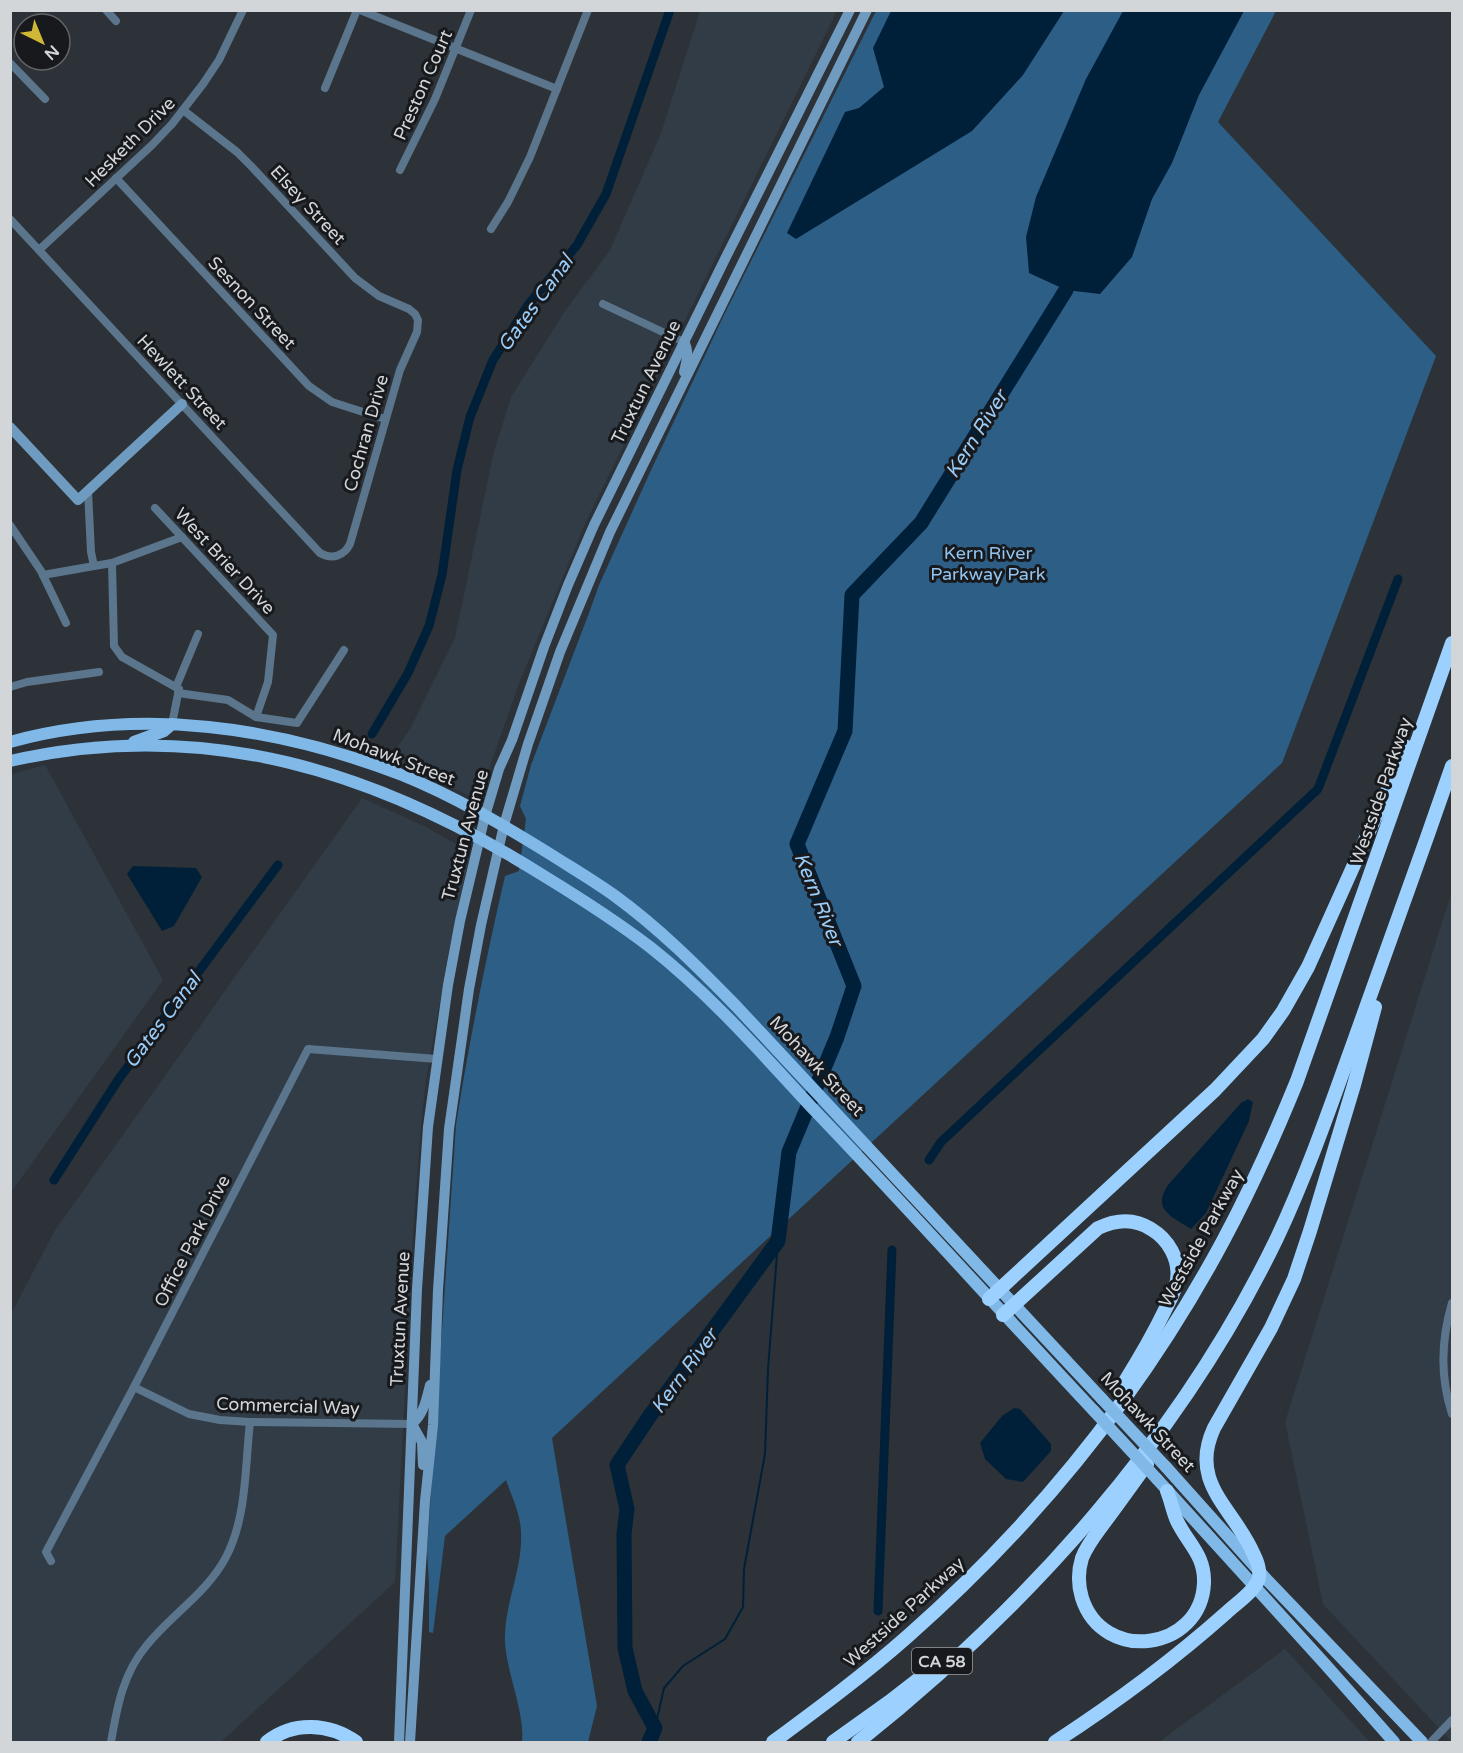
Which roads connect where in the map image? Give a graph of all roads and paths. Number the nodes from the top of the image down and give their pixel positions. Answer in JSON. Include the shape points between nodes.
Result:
{"nodes":[{"id":1,"x":106,"y":10,"type":"edge"},
{"id":2,"x":243,"y":10,"type":"edge"},
{"id":3,"x":358,"y":10,"type":"edge"},
{"id":4,"x":471,"y":10,"type":"edge"},
{"id":5,"x":588,"y":10,"type":"edge"},
{"id":6,"x":850,"y":10,"type":"edge"},
{"id":7,"x":867,"y":10,"type":"edge"},
{"id":8,"x":117,"y":21,"type":"dead end"},
{"id":9,"x":456,"y":49,"type":"junction"},
{"id":10,"x":10,"y":63,"type":"edge"},
{"id":11,"x":325,"y":88,"type":"dead end"},
{"id":12,"x":558,"y":89,"type":"junction"},
{"id":13,"x":45,"y":99,"type":"dead end"},
{"id":14,"x":183,"y":110,"type":"junction"},
{"id":15,"x":400,"y":170,"type":"dead end"},
{"id":16,"x":116,"y":178,"type":"junction"},
{"id":17,"x":10,"y":219,"type":"edge"},
{"id":18,"x":491,"y":229,"type":"dead end"},
{"id":19,"x":39,"y":250,"type":"junction"},
{"id":20,"x":603,"y":304,"type":"dead end"},
{"id":21,"x":415,"y":314,"type":"joint"},
{"id":22,"x":684,"y":342,"type":"junction"},
{"id":23,"x":681,"y":387,"type":"junction"},
{"id":24,"x":182,"y":404,"type":"junction"},
{"id":25,"x":385,"y":419,"type":"junction"},
{"id":26,"x":10,"y":427,"type":"edge"},
{"id":27,"x":88,"y":491,"type":"junction"},
{"id":28,"x":155,"y":508,"type":"dead end"},
{"id":29,"x":10,"y":525,"type":"edge"},
{"id":30,"x":182,"y":537,"type":"junction"},
{"id":31,"x":336,"y":557,"type":"joint"},
{"id":32,"x":112,"y":563,"type":"junction"},
{"id":33,"x":94,"y":566,"type":"junction"},
{"id":34,"x":43,"y":575,"type":"junction"},
{"id":35,"x":66,"y":623,"type":"dead end"},
{"id":36,"x":198,"y":634,"type":"dead end"},
{"id":37,"x":1452,"y":643,"type":"edge"},
{"id":38,"x":344,"y":650,"type":"dead end"},
{"id":39,"x":1448,"y":657,"type":"junction"},
{"id":40,"x":99,"y":672,"type":"dead end"},
{"id":41,"x":10,"y":687,"type":"edge"},
{"id":42,"x":177,"y":690,"type":"junction"},
{"id":43,"x":256,"y":717,"type":"junction"},
{"id":44,"x":172,"y":724,"type":"junction"},
{"id":45,"x":10,"y":742,"type":"edge"},
{"id":46,"x":125,"y":745,"type":"junction"},
{"id":47,"x":10,"y":761,"type":"edge"},
{"id":48,"x":376,"y":766,"type":"junction"},
{"id":49,"x":1452,"y":766,"type":"edge"},
{"id":50,"x":328,"y":772,"type":"junction"},
{"id":51,"x":485,"y":816,"type":"junction"},
{"id":52,"x":504,"y":825,"type":"junction"},
{"id":53,"x":480,"y":839,"type":"junction"},
{"id":54,"x":500,"y":848,"type":"junction"},
{"id":55,"x":1388,"y":949,"type":"junction"},
{"id":56,"x":437,"y":1059,"type":"junction"},
{"id":57,"x":1250,"y":1290,"type":"junction"},
{"id":58,"x":994,"y":1294,"type":"junction"},
{"id":59,"x":1452,"y":1303,"type":"edge"},
{"id":60,"x":1009,"y":1310,"type":"junction"},
{"id":61,"x":434,"y":1366,"type":"junction"},
{"id":62,"x":134,"y":1387,"type":"junction"},
{"id":63,"x":1452,"y":1414,"type":"edge"},
{"id":64,"x":250,"y":1422,"type":"junction"},
{"id":65,"x":412,"y":1424,"type":"junction"},
{"id":66,"x":1167,"y":1491,"type":"junction"},
{"id":67,"x":425,"y":1501,"type":"junction"},
{"id":68,"x":1038,"y":1506,"type":"junction"},
{"id":69,"x":51,"y":1561,"type":"dead end"},
{"id":70,"x":405,"y":1564,"type":"junction"},
{"id":71,"x":1259,"y":1571,"type":"junction"},
{"id":72,"x":1043,"y":1572,"type":"junction"},
{"id":73,"x":1254,"y":1587,"type":"junction"},
{"id":74,"x":417,"y":1639,"type":"junction"},
{"id":75,"x":1452,"y":1720,"type":"edge"},
{"id":76,"x":111,"y":1743,"type":"edge"},
{"id":77,"x":267,"y":1743,"type":"edge"},
{"id":78,"x":356,"y":1743,"type":"edge"},
{"id":79,"x":399,"y":1743,"type":"edge"},
{"id":80,"x":410,"y":1743,"type":"edge"},
{"id":81,"x":772,"y":1743,"type":"edge"},
{"id":82,"x":833,"y":1743,"type":"edge"},
{"id":83,"x":858,"y":1743,"type":"edge"},
{"id":84,"x":1055,"y":1743,"type":"edge"},
{"id":85,"x":1394,"y":1743,"type":"edge"},
{"id":86,"x":1422,"y":1743,"type":"edge"},
{"id":87,"x":1431,"y":1743,"type":"edge"}],
"edges":[{"from":1,"to":8,"type":"street"},
{"from":2,"to":14,"type":"street","name":"Hesketh Drive","via":[[219,60]]},
{"from":3,"to":9,"type":"street"},
{"from":3,"to":11,"type":"street"},
{"from":4,"to":9,"type":"street","name":"Preston Court"},
{"from":5,"to":12,"type":"street"},
{"from":6,"to":22,"type":"main road","name":"Truxtun Avenue"},
{"from":7,"to":23,"type":"main road","name":"Truxtun Avenue"},
{"from":9,"to":12,"type":"street"},
{"from":9,"to":15,"type":"street","name":"Preston Court"},
{"from":10,"to":13,"type":"street"},
{"from":12,"to":18,"type":"street","via":[[520,180]]},
{"from":14,"to":16,"type":"street","name":"Hesketh Drive"},
{"from":14,"to":21,"type":"street","name":"Elsey Street","via":[[252,167],[355,278],[379,296]]},
{"from":16,"to":19,"type":"street","name":"Hesketh Drive"},
{"from":16,"to":25,"type":"street","name":"Sesnon Street","via":[[309,386],[332,402]]},
{"from":17,"to":19,"type":"street","name":"Hewlett Street"},
{"from":19,"to":24,"type":"street","name":"Hewlett Street"},
{"from":20,"to":22,"type":"street"},
{"from":21,"to":25,"type":"street","name":"Cochran Drive","via":[[417,332]]},
{"from":22,"to":23,"type":"main road","via":[[688,352]]},
{"from":22,"to":51,"type":"main road","name":"Truxtun Avenue","via":[[568,585],[498,769]]},
{"from":23,"to":52,"type":"main road","name":"Truxtun Avenue","via":[[584,591],[538,714]]},
{"from":24,"to":27,"type":"main road"},
{"from":24,"to":31,"type":"street","name":"Hewlett Street","via":[[320,553]]},
{"from":25,"to":31,"type":"street","name":"Cochran Drive","via":[[350,544]]},
{"from":26,"to":27,"type":"main road","via":[[78,500]]},
{"from":27,"to":33,"type":"street"},
{"from":28,"to":30,"type":"street","name":"West Brier Drive"},
{"from":29,"to":34,"type":"street"},
{"from":30,"to":32,"type":"street"},
{"from":30,"to":43,"type":"street","name":"West Brier Drive","via":[[273,635],[268,682]]},
{"from":32,"to":33,"type":"street"},
{"from":32,"to":42,"type":"street","via":[[114,646],[122,657]]},
{"from":33,"to":34,"type":"street"},
{"from":34,"to":35,"type":"street"},
{"from":36,"to":42,"type":"street"},
{"from":37,"to":39,"type":"highway","name":"Westside Parkway"},
{"from":38,"to":43,"type":"street","via":[[297,723]]},
{"from":39,"to":58,"type":"highway","via":[[1315,953],[1274,1025],[1215,1090]]},
{"from":39,"to":68,"type":"highway","name":"Westside Parkway","via":[[1311,1045],[1253,1182],[1167,1334],[1095,1437]]},
{"from":40,"to":41,"type":"street"},
{"from":42,"to":43,"type":"street","via":[[228,700]]},
{"from":42,"to":44,"type":"street"},
{"from":44,"to":45,"type":"main road","name":"Mohawk Street","via":[[95,727]]},
{"from":44,"to":46,"type":"main road","via":[[164,731]]},
{"from":44,"to":48,"type":"main road","name":"Mohawk Street","via":[[267,735]]},
{"from":46,"to":47,"type":"main road","name":"Mohawk Street"},
{"from":46,"to":50,"type":"main road","name":"Mohawk Street","via":[[234,751]]},
{"from":48,"to":50,"type":"main road","via":[[342,764]]},
{"from":48,"to":51,"type":"main road","name":"Mohawk Street"},
{"from":49,"to":55,"type":"highway"},
{"from":50,"to":53,"type":"main road","name":"Mohawk Street","via":[[436,815]]},
{"from":51,"to":52,"type":"main road","name":"Mohawk Street"},
{"from":51,"to":53,"type":"main road","name":"Truxtun Avenue"},
{"from":52,"to":54,"type":"main road","name":"Truxtun Avenue"},
{"from":52,"to":58,"type":"main road","name":"Mohawk Street","via":[[615,896],[657,929],[736,1006],[861,1139]]},
{"from":53,"to":54,"type":"main road","name":"Mohawk Street"},
{"from":53,"to":56,"type":"main road","name":"Truxtun Avenue","via":[[460,921]]},
{"from":54,"to":58,"type":"main road","name":"Mohawk Street","via":[[608,917],[695,987]]},
{"from":54,"to":61,"type":"main road","name":"Truxtun Avenue","via":[[469,989],[449,1129]]},
{"from":55,"to":57,"type":"highway","via":[[1310,1162]]},
{"from":55,"to":71,"type":"highway","via":[[1354,1085],[1300,1263],[1279,1312],[1208,1443],[1207,1467],[1212,1488],[1250,1547]]},
{"from":56,"to":62,"type":"street","name":"Office Park Drive","via":[[308,1049]]},
{"from":56,"to":65,"type":"main road","name":"Truxtun Avenue","via":[[428,1127]]},
{"from":57,"to":66,"type":"highway","via":[[1200,1386],[1082,1558],[1079,1579],[1086,1607],[1097,1624],[1122,1639],[1151,1642],[1166,1637],[1185,1624],[1200,1600],[1204,1583],[1200,1558],[1177,1520]]},
{"from":57,"to":72,"type":"highway","via":[[1152,1442]]},
{"from":58,"to":60,"type":"main road","name":"Mohawk Street"},
{"from":59,"to":63,"type":"street","via":[[1443,1344],[1443,1371]]},
{"from":60,"to":66,"type":"main road","name":"Mohawk Street","bridge":true},
{"from":60,"to":68,"type":"highway","via":[[1093,1232],[1109,1224],[1132,1221],[1151,1228],[1167,1242],[1176,1261],[1175,1288],[1151,1340]]},
{"from":60,"to":71,"type":"main road","name":"Mohawk Street","bridge":true,"via":[[1102,1399]]},
{"from":61,"to":65,"type":"main road","via":[[423,1411]]},
{"from":61,"to":67,"type":"main road","name":"Truxtun Avenue"},
{"from":62,"to":64,"type":"street","name":"Commercial Way","via":[[189,1414]]},
{"from":62,"to":69,"type":"street","name":"Office Park Drive","via":[[46,1552]]},
{"from":64,"to":65,"type":"street","name":"Commercial Way"},
{"from":64,"to":76,"type":"street","via":[[235,1537],[211,1581],[136,1659],[122,1690]]},
{"from":65,"to":67,"type":"main road","via":[[422,1442]]},
{"from":65,"to":70,"type":"main road","name":"Truxtun Avenue"},
{"from":66,"to":73,"type":"main road","name":"Mohawk Street"},
{"from":67,"to":74,"type":"main road","name":"Truxtun Avenue"},
{"from":68,"to":81,"type":"highway","name":"Westside Parkway","via":[[908,1636]]},
{"from":70,"to":74,"type":"main road","via":[[414,1583],[413,1631]]},
{"from":70,"to":79,"type":"main road","name":"Truxtun Avenue"},
{"from":71,"to":73,"type":"highway"},
{"from":71,"to":86,"type":"main road","name":"Mohawk Street"},
{"from":72,"to":82,"type":"highway","number":"CA 58","via":[[939,1663]]},
{"from":72,"to":83,"type":"highway","via":[[967,1649]]},
{"from":73,"to":84,"type":"highway","via":[[1166,1663]]},
{"from":73,"to":85,"type":"main road","name":"Mohawk Street"},
{"from":74,"to":80,"type":"main road","name":"Truxtun Avenue"},
{"from":75,"to":87,"type":"street"},
{"from":77,"to":78,"type":"highway","via":[[288,1731],[306,1727],[333,1730]]}]}
